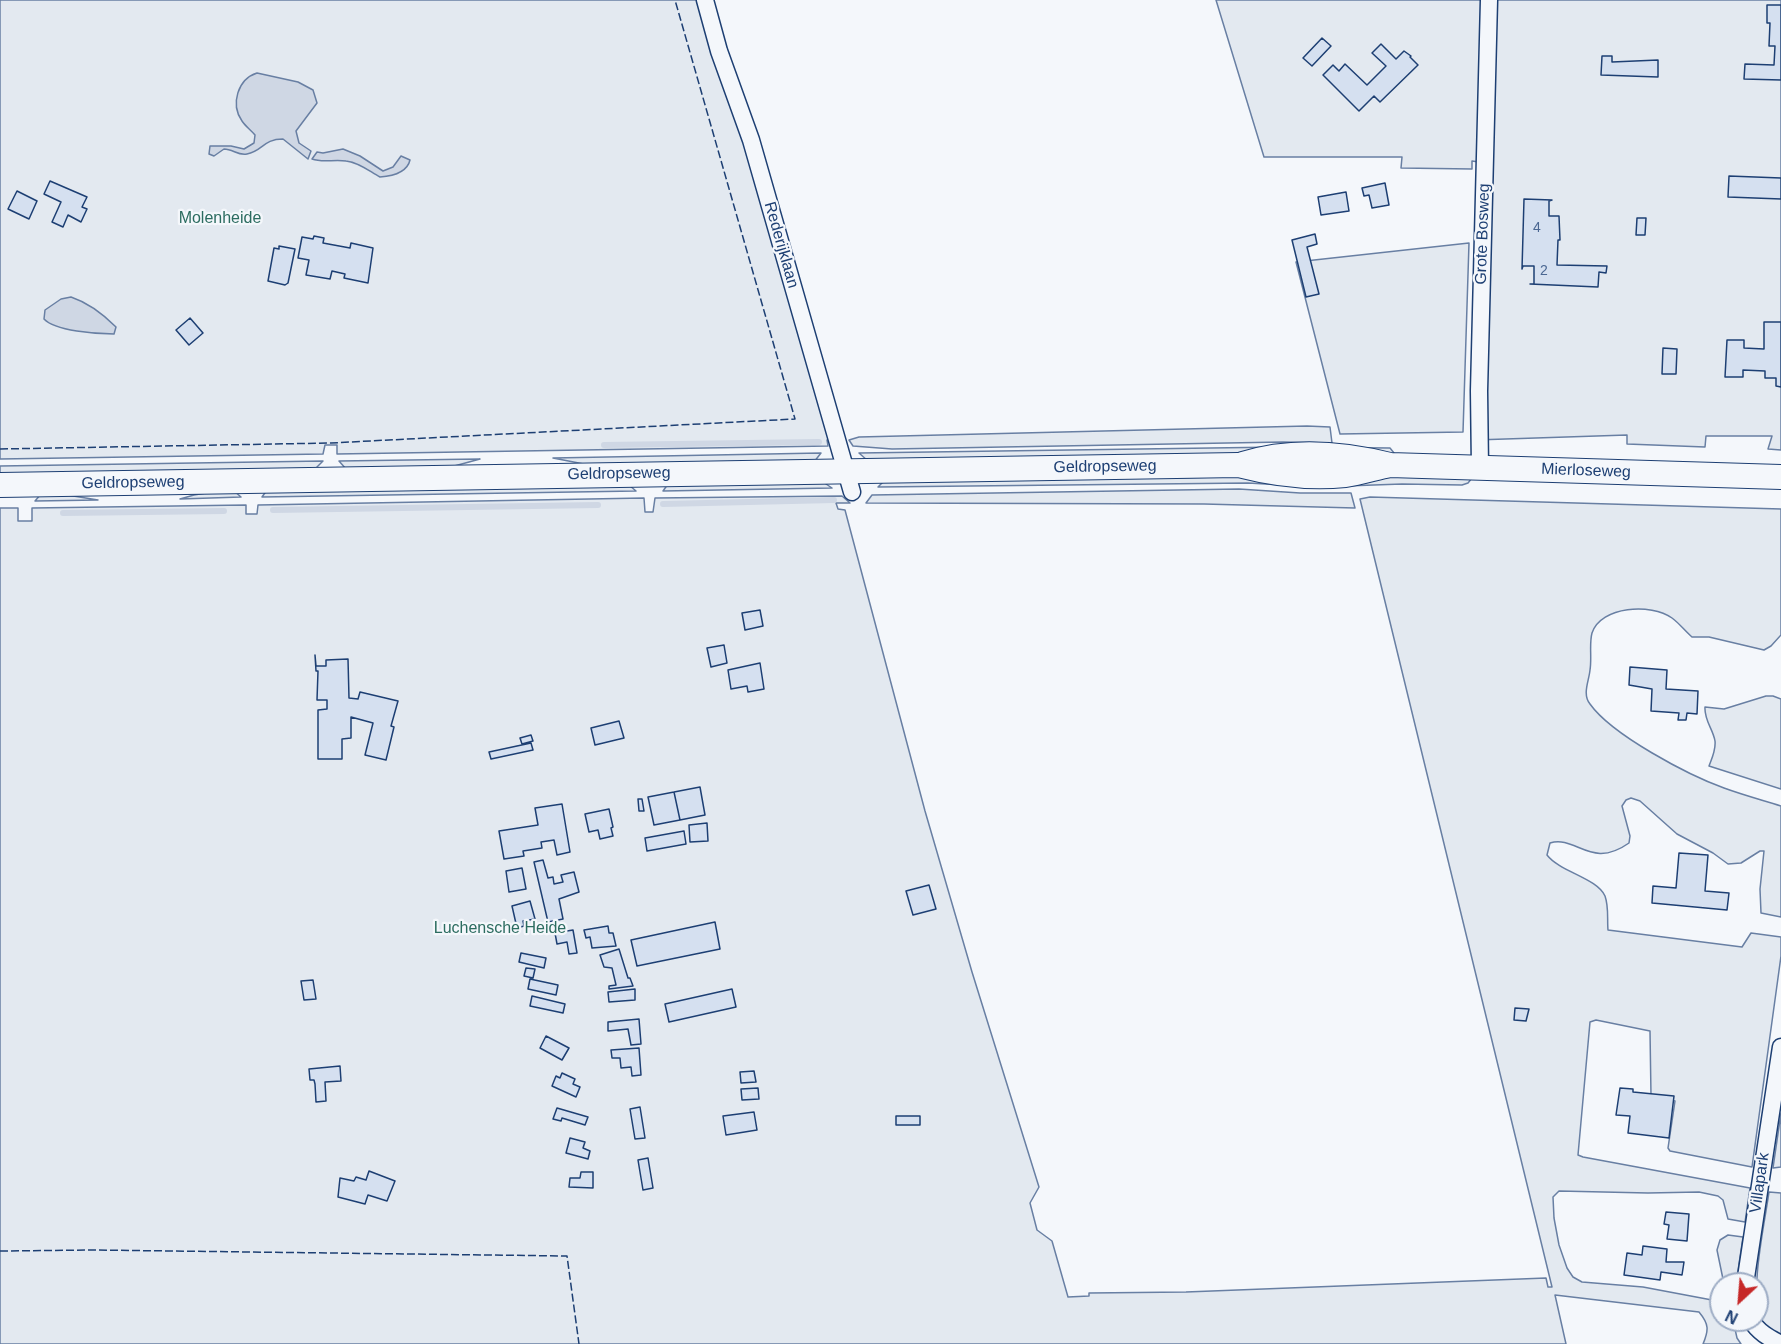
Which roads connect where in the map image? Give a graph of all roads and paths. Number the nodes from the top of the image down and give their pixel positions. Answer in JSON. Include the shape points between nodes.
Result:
{"nodes":[{"id":1,"x":705,"y":0,"type":"edge"},
{"id":2,"x":1489,"y":0,"type":"edge"},
{"id":3,"x":1345,"y":466,"type":"joint"},
{"id":4,"x":1480,"y":468,"type":"junction"},
{"id":5,"x":1781,"y":477,"type":"edge"},
{"id":6,"x":849,"y":481,"type":"junction"},
{"id":7,"x":0,"y":485,"type":"edge"},
{"id":8,"x":1781,"y":1047,"type":"edge"},
{"id":9,"x":1747,"y":1272,"type":"edge"},
{"id":10,"x":1761,"y":1332,"type":"edge"},
{"id":11,"x":1781,"y":1344,"type":"edge"}],
"edges":[{"from":1,"to":6,"type":"street","name":"Rederijklaan","via":[[751,140]]},
{"from":2,"to":4,"type":"street","name":"Grote Bosweg"},
{"from":3,"to":4,"type":"main road","name":"Mierloseweg"},
{"from":3,"to":6,"type":"main road","name":"Geldropseweg","via":[[1281,454],[1238,465]]},
{"from":4,"to":5,"type":"main road","name":"Mierloseweg"},
{"from":6,"to":7,"type":"main road","name":"Geldropseweg"},
{"from":8,"to":9,"type":"street","name":"Villapark"},
{"from":10,"to":11,"type":"street"}]}
